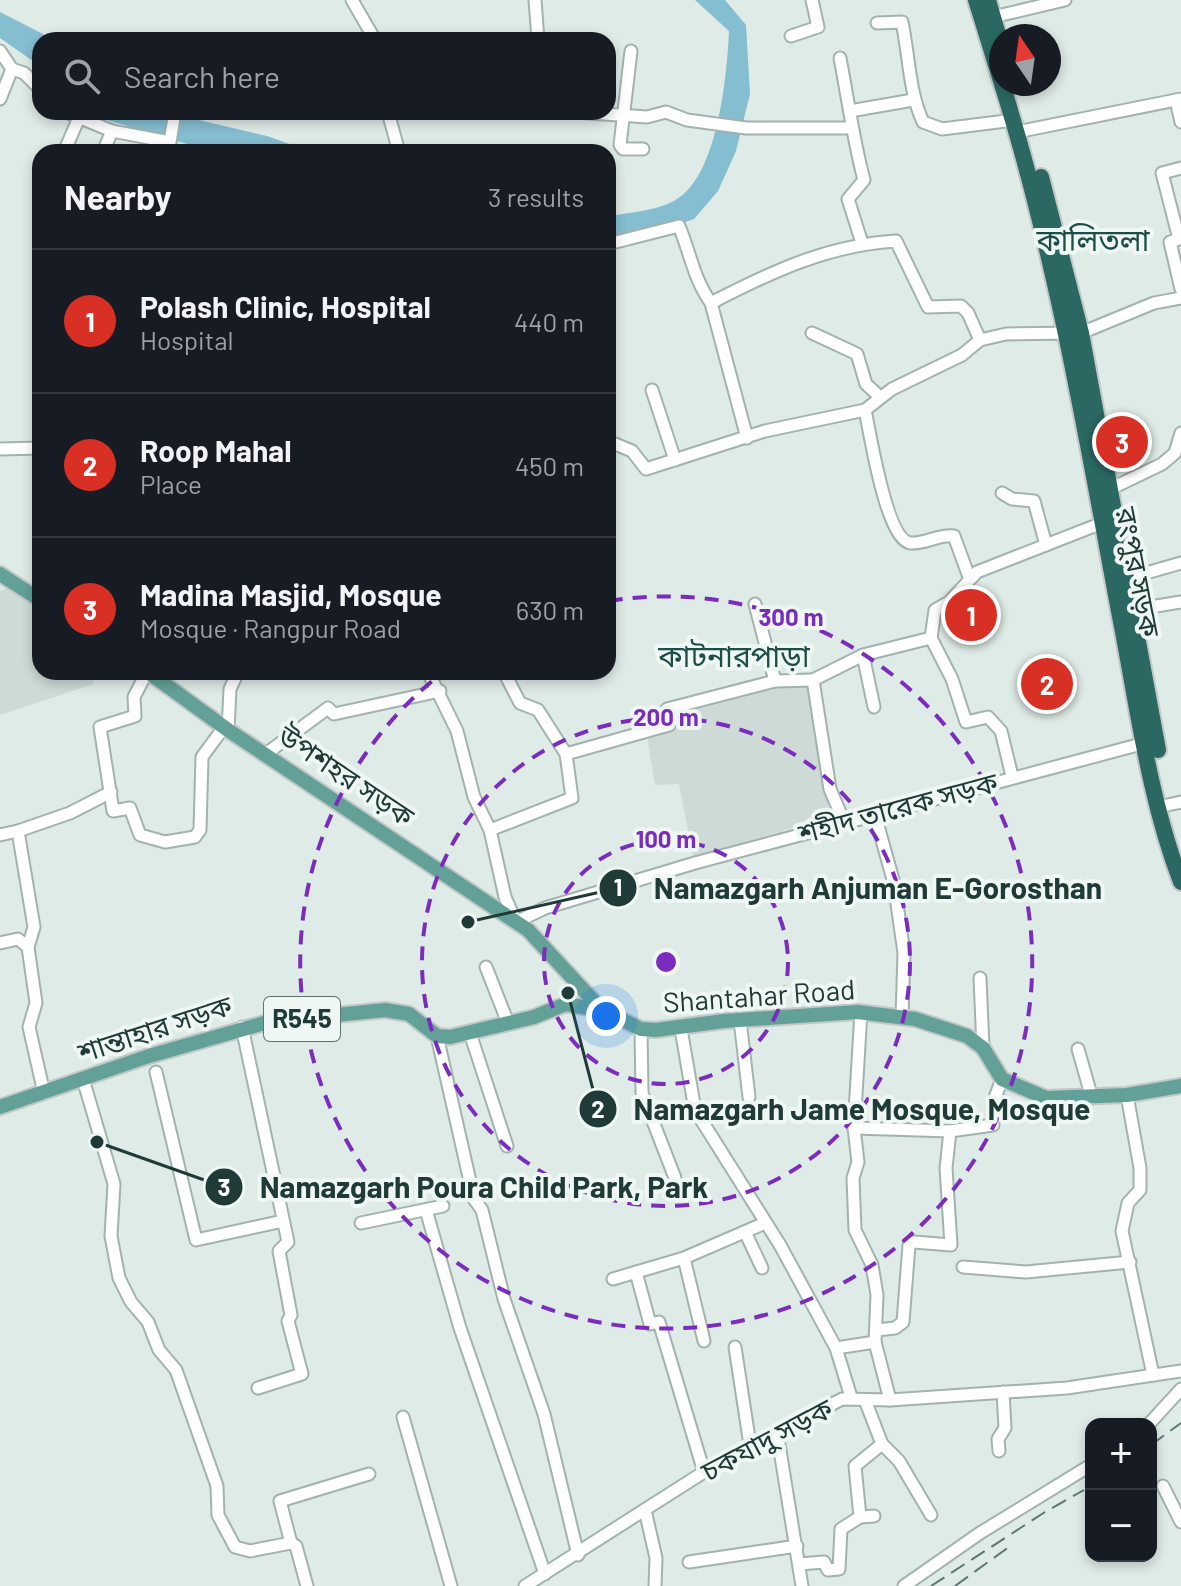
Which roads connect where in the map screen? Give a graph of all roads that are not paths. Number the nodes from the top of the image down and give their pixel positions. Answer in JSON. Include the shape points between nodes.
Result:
{"nodes":[{"id":1,"x":352,"y":0,"type":"edge"},
{"id":2,"x":535,"y":0,"type":"edge"},
{"id":3,"x":812,"y":0,"type":"edge"},
{"id":4,"x":976,"y":0,"type":"edge"},
{"id":5,"x":988,"y":0,"type":"edge"},
{"id":6,"x":1065,"y":0,"type":"edge"},
{"id":7,"x":993,"y":17,"type":"junction"},
{"id":8,"x":877,"y":23,"type":"dead end"},
{"id":9,"x":995,"y":24,"type":"edge"},
{"id":10,"x":370,"y":32,"type":"edge"},
{"id":11,"x":537,"y":32,"type":"edge"},
{"id":12,"x":791,"y":36,"type":"dead end"},
{"id":13,"x":989,"y":41,"type":"edge"},
{"id":14,"x":0,"y":51,"type":"edge"},
{"id":15,"x":631,"y":51,"type":"dead end"},
{"id":16,"x":840,"y":58,"type":"dead end"},
{"id":17,"x":12,"y":69,"type":"junction"},
{"id":18,"x":32,"y":81,"type":"edge"},
{"id":19,"x":1007,"y":96,"type":"edge"},
{"id":20,"x":1015,"y":96,"type":"edge"},
{"id":21,"x":0,"y":99,"type":"edge"},
{"id":22,"x":913,"y":100,"type":"junction"},
{"id":23,"x":1178,"y":100,"type":"edge"},
{"id":24,"x":850,"y":111,"type":"junction"},
{"id":25,"x":616,"y":114,"type":"edge"},
{"id":26,"x":622,"y":114,"type":"junction"},
{"id":27,"x":78,"y":120,"type":"joint"},
{"id":28,"x":174,"y":120,"type":"edge"},
{"id":29,"x":390,"y":120,"type":"edge"},
{"id":30,"x":1181,"y":122,"type":"edge"},
{"id":31,"x":1019,"y":127,"type":"junction"},
{"id":32,"x":850,"y":128,"type":"junction"},
{"id":33,"x":112,"y":131,"type":"junction"},
{"id":34,"x":68,"y":144,"type":"edge"},
{"id":35,"x":106,"y":144,"type":"edge"},
{"id":36,"x":397,"y":144,"type":"edge"},
{"id":37,"x":643,"y":149,"type":"dead end"},
{"id":38,"x":1181,"y":168,"type":"edge"},
{"id":39,"x":616,"y":242,"type":"edge"},
{"id":40,"x":862,"y":243,"type":"junction"},
{"id":41,"x":1181,"y":289,"type":"edge"},
{"id":42,"x":1181,"y":298,"type":"edge"},
{"id":43,"x":711,"y":303,"type":"junction"},
{"id":44,"x":812,"y":333,"type":"dead end"},
{"id":45,"x":1074,"y":334,"type":"junction"},
{"id":46,"x":980,"y":340,"type":"junction"},
{"id":47,"x":652,"y":390,"type":"dead end"},
{"id":48,"x":880,"y":397,"type":"junction"},
{"id":49,"x":865,"y":410,"type":"junction"},
{"id":50,"x":1181,"y":433,"type":"edge"},
{"id":51,"x":747,"y":438,"type":"junction"},
{"id":52,"x":616,"y":444,"type":"edge"},
{"id":53,"x":32,"y":448,"type":"edge"},
{"id":54,"x":0,"y":449,"type":"edge"},
{"id":55,"x":675,"y":460,"type":"junction"},
{"id":56,"x":1110,"y":489,"type":"junction"},
{"id":57,"x":1002,"y":493,"type":"dead end"},
{"id":58,"x":1102,"y":523,"type":"junction"},
{"id":59,"x":1046,"y":545,"type":"junction"},
{"id":60,"x":1181,"y":563,"type":"edge"},
{"id":61,"x":0,"y":574,"type":"edge"},
{"id":62,"x":969,"y":577,"type":"junction"},
{"id":63,"x":1125,"y":579,"type":"junction"},
{"id":64,"x":32,"y":595,"type":"edge"},
{"id":65,"x":1181,"y":602,"type":"edge"},
{"id":66,"x":755,"y":604,"type":"dead end"},
{"id":67,"x":1132,"y":610,"type":"junction"},
{"id":68,"x":931,"y":638,"type":"junction"},
{"id":69,"x":863,"y":655,"type":"junction"},
{"id":70,"x":143,"y":680,"type":"edge"},
{"id":71,"x":158,"y":680,"type":"edge"},
{"id":72,"x":234,"y":680,"type":"edge"},
{"id":73,"x":433,"y":680,"type":"edge"},
{"id":74,"x":508,"y":680,"type":"edge"},
{"id":75,"x":813,"y":680,"type":"junction"},
{"id":76,"x":775,"y":681,"type":"junction"},
{"id":77,"x":440,"y":691,"type":"junction"},
{"id":78,"x":874,"y":707,"type":"dead end"},
{"id":79,"x":226,"y":728,"type":"junction"},
{"id":80,"x":1150,"y":742,"type":"junction"},
{"id":81,"x":267,"y":753,"type":"junction"},
{"id":82,"x":566,"y":754,"type":"junction"},
{"id":83,"x":1012,"y":776,"type":"junction"},
{"id":84,"x":111,"y":792,"type":"junction"},
{"id":85,"x":1169,"y":804,"type":"edge"},
{"id":86,"x":875,"y":815,"type":"junction"},
{"id":87,"x":844,"y":822,"type":"junction"},
{"id":88,"x":490,"y":830,"type":"junction"},
{"id":89,"x":18,"y":831,"type":"junction"},
{"id":90,"x":0,"y":835,"type":"edge"},
{"id":91,"x":1181,"y":851,"type":"edge"},
{"id":92,"x":1181,"y":882,"type":"edge"},
{"id":93,"x":516,"y":922,"type":"junction"},
{"id":94,"x":0,"y":943,"type":"edge"},
{"id":95,"x":28,"y":947,"type":"junction"},
{"id":96,"x":486,"y":967,"type":"dead end"},
{"id":97,"x":980,"y":978,"type":"dead end"},
{"id":98,"x":580,"y":984,"type":"junction"},
{"id":99,"x":566,"y":1004,"type":"junction"},
{"id":100,"x":604,"y":1011,"type":"junction"},
{"id":101,"x":861,"y":1012,"type":"junction"},
{"id":102,"x":902,"y":1017,"type":"junction"},
{"id":103,"x":740,"y":1020,"type":"junction"},
{"id":104,"x":508,"y":1023,"type":"junction"},
{"id":105,"x":242,"y":1027,"type":"junction"},
{"id":106,"x":641,"y":1029,"type":"junction"},
{"id":107,"x":681,"y":1029,"type":"junction"},
{"id":108,"x":470,"y":1033,"type":"junction"},
{"id":109,"x":437,"y":1036,"type":"junction"},
{"id":110,"x":983,"y":1048,"type":"junction"},
{"id":111,"x":1078,"y":1049,"type":"dead end"},
{"id":112,"x":156,"y":1072,"type":"dead end"},
{"id":113,"x":83,"y":1079,"type":"junction"},
{"id":114,"x":1002,"y":1079,"type":"junction"},
{"id":115,"x":1181,"y":1086,"type":"edge"},
{"id":116,"x":44,"y":1093,"type":"junction"},
{"id":117,"x":1127,"y":1095,"type":"junction"},
{"id":118,"x":749,"y":1097,"type":"dead end"},
{"id":119,"x":1092,"y":1098,"type":"junction"},
{"id":120,"x":0,"y":1107,"type":"edge"},
{"id":121,"x":854,"y":1128,"type":"junction"},
{"id":122,"x":950,"y":1131,"type":"junction"},
{"id":123,"x":507,"y":1146,"type":"dead end"},
{"id":124,"x":675,"y":1178,"type":"dead end"},
{"id":125,"x":443,"y":1206,"type":"dead end"},
{"id":126,"x":426,"y":1210,"type":"junction"},
{"id":127,"x":283,"y":1221,"type":"junction"},
{"id":128,"x":361,"y":1223,"type":"dead end"},
{"id":129,"x":765,"y":1223,"type":"junction"},
{"id":130,"x":746,"y":1234,"type":"junction"},
{"id":131,"x":684,"y":1258,"type":"junction"},
{"id":132,"x":1130,"y":1262,"type":"junction"},
{"id":133,"x":963,"y":1267,"type":"dead end"},
{"id":134,"x":762,"y":1268,"type":"dead end"},
{"id":135,"x":636,"y":1272,"type":"junction"},
{"id":136,"x":613,"y":1279,"type":"dead end"},
{"id":137,"x":876,"y":1336,"type":"junction"},
{"id":138,"x":704,"y":1341,"type":"dead end"},
{"id":139,"x":735,"y":1347,"type":"dead end"},
{"id":140,"x":836,"y":1348,"type":"junction"},
{"id":141,"x":1181,"y":1371,"type":"edge"},
{"id":142,"x":1153,"y":1375,"type":"junction"},
{"id":143,"x":258,"y":1388,"type":"dead end"},
{"id":144,"x":1181,"y":1389,"type":"edge"},
{"id":145,"x":1003,"y":1392,"type":"junction"},
{"id":146,"x":851,"y":1397,"type":"junction"},
{"id":147,"x":865,"y":1400,"type":"junction"},
{"id":148,"x":890,"y":1400,"type":"junction"},
{"id":149,"x":403,"y":1417,"type":"dead end"},
{"id":150,"x":1154,"y":1418,"type":"edge"},
{"id":151,"x":777,"y":1432,"type":"junction"},
{"id":152,"x":882,"y":1444,"type":"junction"},
{"id":153,"x":750,"y":1445,"type":"junction"},
{"id":154,"x":999,"y":1451,"type":"dead end"},
{"id":155,"x":1085,"y":1469,"type":"edge"},
{"id":156,"x":704,"y":1472,"type":"junction"},
{"id":157,"x":369,"y":1474,"type":"dead end"},
{"id":158,"x":1163,"y":1486,"type":"dead end"},
{"id":159,"x":645,"y":1510,"type":"junction"},
{"id":160,"x":931,"y":1515,"type":"dead end"},
{"id":161,"x":874,"y":1516,"type":"dead end"},
{"id":162,"x":860,"y":1517,"type":"junction"},
{"id":163,"x":1181,"y":1522,"type":"edge"},
{"id":164,"x":291,"y":1543,"type":"junction"},
{"id":165,"x":797,"y":1546,"type":"junction"},
{"id":166,"x":578,"y":1555,"type":"junction"},
{"id":167,"x":689,"y":1562,"type":"dead end"},
{"id":168,"x":799,"y":1564,"type":"junction"},
{"id":169,"x":545,"y":1574,"type":"junction"},
{"id":170,"x":307,"y":1586,"type":"edge"},
{"id":171,"x":451,"y":1586,"type":"edge"},
{"id":172,"x":525,"y":1586,"type":"edge"},
{"id":173,"x":655,"y":1586,"type":"edge"},
{"id":174,"x":802,"y":1586,"type":"edge"},
{"id":175,"x":904,"y":1586,"type":"edge"}],
"edges":[{"from":1,"to":10,"type":"street"},
{"from":2,"to":11,"type":"street"},
{"from":3,"to":12,"type":"street","via":[[818,27]]},
{"from":4,"to":13,"type":"highway","name":"রংপুর সড়ক"},
{"from":5,"to":7,"type":"highway"},
{"from":6,"to":7,"type":"street"},
{"from":7,"to":9,"type":"highway"},
{"from":8,"to":22,"type":"street","via":[[902,22]]},
{"from":14,"to":17,"type":"street"},
{"from":15,"to":26,"type":"street"},
{"from":16,"to":24,"type":"street"},
{"from":17,"to":18,"type":"street"},
{"from":17,"to":21,"type":"street"},
{"from":19,"to":31,"type":"highway","name":"রংপুর সড়ক"},
{"from":20,"to":31,"type":"highway","name":"রংপুর সড়ক"},
{"from":22,"to":24,"type":"street"},
{"from":22,"to":31,"type":"street","via":[[931,127]]},
{"from":23,"to":30,"type":"street"},
{"from":23,"to":31,"type":"street"},
{"from":24,"to":32,"type":"street"},
{"from":25,"to":26,"type":"street"},
{"from":26,"to":32,"type":"street","via":[[647,117],[666,112],[746,128]]},
{"from":26,"to":37,"type":"street","via":[[621,148]]},
{"from":27,"to":33,"type":"street"},
{"from":27,"to":34,"type":"street"},
{"from":28,"to":33,"type":"street","via":[[170,142]]},
{"from":29,"to":36,"type":"street"},
{"from":31,"to":45,"type":"highway","name":"রংপুর সড়ক"},
{"from":32,"to":40,"type":"street","via":[[864,180],[848,199]]},
{"from":33,"to":35,"type":"street"},
{"from":38,"to":41,"type":"street","via":[[1162,173],[1179,239],[1170,242]]},
{"from":39,"to":43,"type":"street","via":[[679,226],[700,288]]},
{"from":40,"to":43,"type":"street","via":[[780,267]]},
{"from":40,"to":46,"type":"street","via":[[896,241],[928,307],[961,306]]},
{"from":42,"to":45,"type":"street"},
{"from":43,"to":51,"type":"street"},
{"from":44,"to":48,"type":"street","via":[[857,354],[866,384]]},
{"from":45,"to":46,"type":"street","via":[[1050,331]]},
{"from":45,"to":56,"type":"highway"},
{"from":45,"to":58,"type":"highway","name":"রংপুর সড়ক"},
{"from":46,"to":48,"type":"street","via":[[962,355]]},
{"from":47,"to":55,"type":"street"},
{"from":48,"to":49,"type":"street"},
{"from":49,"to":51,"type":"street"},
{"from":49,"to":62,"type":"street","via":[[888,515],[910,543],[954,536]]},
{"from":50,"to":56,"type":"street","via":[[1175,453],[1162,464]]},
{"from":51,"to":55,"type":"street"},
{"from":52,"to":55,"type":"street","via":[[632,451],[646,469]]},
{"from":53,"to":54,"type":"street"},
{"from":56,"to":63,"type":"highway"},
{"from":57,"to":59,"type":"street","via":[[1034,501]]},
{"from":58,"to":59,"type":"street"},
{"from":58,"to":80,"type":"highway","name":"রংপুর সড়ক"},
{"from":59,"to":62,"type":"street"},
{"from":60,"to":63,"type":"street"},
{"from":61,"to":64,"type":"main road"},
{"from":62,"to":68,"type":"street","via":[[949,602],[935,610]]},
{"from":63,"to":67,"type":"highway"},
{"from":65,"to":67,"type":"street"},
{"from":66,"to":76,"type":"street"},
{"from":67,"to":80,"type":"highway"},
{"from":68,"to":69,"type":"street"},
{"from":68,"to":83,"type":"street","via":[[966,722],[988,717],[1001,731]]},
{"from":69,"to":75,"type":"street"},
{"from":69,"to":78,"type":"street"},
{"from":70,"to":84,"type":"street","via":[[134,697],[135,716],[100,727]]},
{"from":71,"to":79,"type":"main road","name":"উপশহর সড়ক"},
{"from":72,"to":79,"type":"street"},
{"from":73,"to":77,"type":"street"},
{"from":74,"to":82,"type":"street","via":[[520,703],[538,710]]},
{"from":75,"to":76,"type":"street"},
{"from":75,"to":87,"type":"street","via":[[830,789]]},
{"from":76,"to":82,"type":"street","via":[[667,709],[669,725]]},
{"from":77,"to":81,"type":"street","via":[[334,714],[328,708]]},
{"from":77,"to":88,"type":"street"},
{"from":79,"to":81,"type":"main road","name":"উপশহর সড়ক"},
{"from":79,"to":84,"type":"street","via":[[202,757],[200,830],[195,837],[165,842],[140,835],[130,808],[113,811]]},
{"from":80,"to":83,"type":"street","name":"শহীদ তারেক সড়ক"},
{"from":80,"to":85,"type":"highway","name":"রংপুর সড়ক"},
{"from":81,"to":93,"type":"main road","name":"উপশহর সড়ক"},
{"from":82,"to":88,"type":"street","via":[[572,798]]},
{"from":83,"to":86,"type":"street","name":"শহীদ তারেক সড়ক"},
{"from":84,"to":89,"type":"street"},
{"from":85,"to":91,"type":"highway","name":"রংপুর সড়ক"},
{"from":85,"to":92,"type":"highway","name":"রংপুর সড়ক"},
{"from":86,"to":87,"type":"street","name":"শহীদ তারেক সড়ক"},
{"from":86,"to":102,"type":"street","via":[[894,883],[904,953]]},
{"from":87,"to":93,"type":"street","name":"শহীদ তারেক সড়ক","via":[[545,908]]},
{"from":88,"to":93,"type":"street"},
{"from":89,"to":90,"type":"street"},
{"from":89,"to":95,"type":"street","via":[[34,927]]},
{"from":93,"to":98,"type":"main road","name":"উপশহর সড়ক"},
{"from":94,"to":95,"type":"street","via":[[18,939]]},
{"from":95,"to":116,"type":"street","via":[[36,1003],[29,1027]]},
{"from":96,"to":104,"type":"street"},
{"from":97,"to":110,"type":"street"},
{"from":98,"to":99,"type":"main road","via":[[580,995]]},
{"from":98,"to":100,"type":"main road","name":"উপশহর সড়ক"},
{"from":99,"to":100,"type":"main road"},
{"from":99,"to":104,"type":"main road"},
{"from":100,"to":106,"type":"main road","name":"Shantahar Road"},
{"from":101,"to":102,"type":"main road","name":"Shantahar Road"},
{"from":101,"to":103,"type":"main road","name":"Shantahar Road"},
{"from":101,"to":121,"type":"street"},
{"from":102,"to":110,"type":"main road","name":"Shantahar Road","via":[[967,1036]]},
{"from":103,"to":107,"type":"main road","name":"Shantahar Road"},
{"from":103,"to":118,"type":"street"},
{"from":104,"to":108,"type":"main road"},
{"from":105,"to":109,"type":"main road","name":"শান্তাহার সড়ক","number":"R545","via":[[385,1010],[409,1014]]},
{"from":105,"to":113,"type":"main road","name":"শান্তাহার সড়ক","number":"R545"},
{"from":105,"to":127,"type":"street"},
{"from":106,"to":107,"type":"main road","name":"Shantahar Road"},
{"from":106,"to":124,"type":"street","via":[[642,1093]]},
{"from":107,"to":129,"type":"street","via":[[695,1110]]},
{"from":108,"to":109,"type":"main road"},
{"from":108,"to":123,"type":"street"},
{"from":109,"to":166,"type":"street","via":[[474,1199],[482,1210],[504,1299],[544,1414]]},
{"from":110,"to":114,"type":"main road"},
{"from":111,"to":119,"type":"street"},
{"from":112,"to":127,"type":"street","via":[[196,1240]]},
{"from":113,"to":116,"type":"main road","name":"শান্তাহার সড়ক","number":"R545"},
{"from":113,"to":164,"type":"street","via":[[114,1184],[111,1236],[119,1278],[176,1370],[194,1413],[217,1486],[218,1515],[235,1547],[250,1551]]},
{"from":114,"to":119,"type":"main road","via":[[1046,1098]]},
{"from":114,"to":122,"type":"street","via":[[993,1103],[993,1125]]},
{"from":115,"to":117,"type":"main road"},
{"from":116,"to":120,"type":"main road","name":"শান্তাহার সড়ক","number":"R545"},
{"from":117,"to":119,"type":"main road"},
{"from":117,"to":132,"type":"street","via":[[1140,1168],[1140,1190],[1128,1203],[1122,1231]]},
{"from":121,"to":122,"type":"street"},
{"from":121,"to":137,"type":"street","via":[[855,1230],[872,1265]]},
{"from":122,"to":137,"type":"street","via":[[946,1168],[951,1245],[909,1245],[903,1322]]},
{"from":125,"to":126,"type":"street"},
{"from":126,"to":128,"type":"street"},
{"from":126,"to":169,"type":"street","via":[[460,1328]]},
{"from":127,"to":143,"type":"street","via":[[288,1242],[279,1251],[288,1321],[302,1374]]},
{"from":129,"to":130,"type":"street"},
{"from":129,"to":140,"type":"street"},
{"from":130,"to":131,"type":"street"},
{"from":130,"to":134,"type":"street"},
{"from":131,"to":135,"type":"street"},
{"from":131,"to":138,"type":"street"},
{"from":132,"to":133,"type":"street","via":[[1026,1272]]},
{"from":132,"to":142,"type":"street"},
{"from":135,"to":136,"type":"street"},
{"from":135,"to":156,"type":"street","via":[[650,1324],[659,1322]]},
{"from":137,"to":140,"type":"street"},
{"from":137,"to":148,"type":"street"},
{"from":139,"to":153,"type":"street"},
{"from":140,"to":146,"type":"street"},
{"from":141,"to":142,"type":"street","name":"চকযাদু সড়ক"},
{"from":142,"to":145,"type":"street","name":"চকযাদু সড়ক"},
{"from":144,"to":150,"type":"street"},
{"from":145,"to":148,"type":"street","name":"চকযাদু সড়ক"},
{"from":145,"to":154,"type":"street","via":[[1005,1428]]},
{"from":146,"to":147,"type":"street","name":"চকযাদু সড়ক"},
{"from":146,"to":151,"type":"street","name":"চকযাদু সড়ক"},
{"from":147,"to":148,"type":"street","name":"চকযাদু সড়ক"},
{"from":147,"to":152,"type":"street"},
{"from":149,"to":171,"type":"street"},
{"from":151,"to":153,"type":"street","name":"চকযাদু সড়ক"},
{"from":151,"to":165,"type":"street"},
{"from":152,"to":160,"type":"street","via":[[907,1472]]},
{"from":152,"to":162,"type":"street","via":[[855,1466]]},
{"from":153,"to":156,"type":"street","name":"চকযাদু সড়ক"},
{"from":155,"to":175,"type":"street"},
{"from":156,"to":159,"type":"street","name":"চকযাদু সড়ক"},
{"from":157,"to":164,"type":"street","via":[[280,1501]]},
{"from":158,"to":163,"type":"street"},
{"from":159,"to":166,"type":"street","name":"চকযাদু সড়ক"},
{"from":159,"to":173,"type":"street","via":[[656,1558]]},
{"from":161,"to":162,"type":"street"},
{"from":162,"to":168,"type":"street","via":[[841,1529],[842,1567]]},
{"from":164,"to":170,"type":"street"},
{"from":165,"to":167,"type":"street"},
{"from":165,"to":168,"type":"street"},
{"from":166,"to":169,"type":"street","name":"চকযাদু সড়ক"},
{"from":168,"to":174,"type":"street"},
{"from":169,"to":172,"type":"street","name":"চকযাদু সড়ক"}]}
